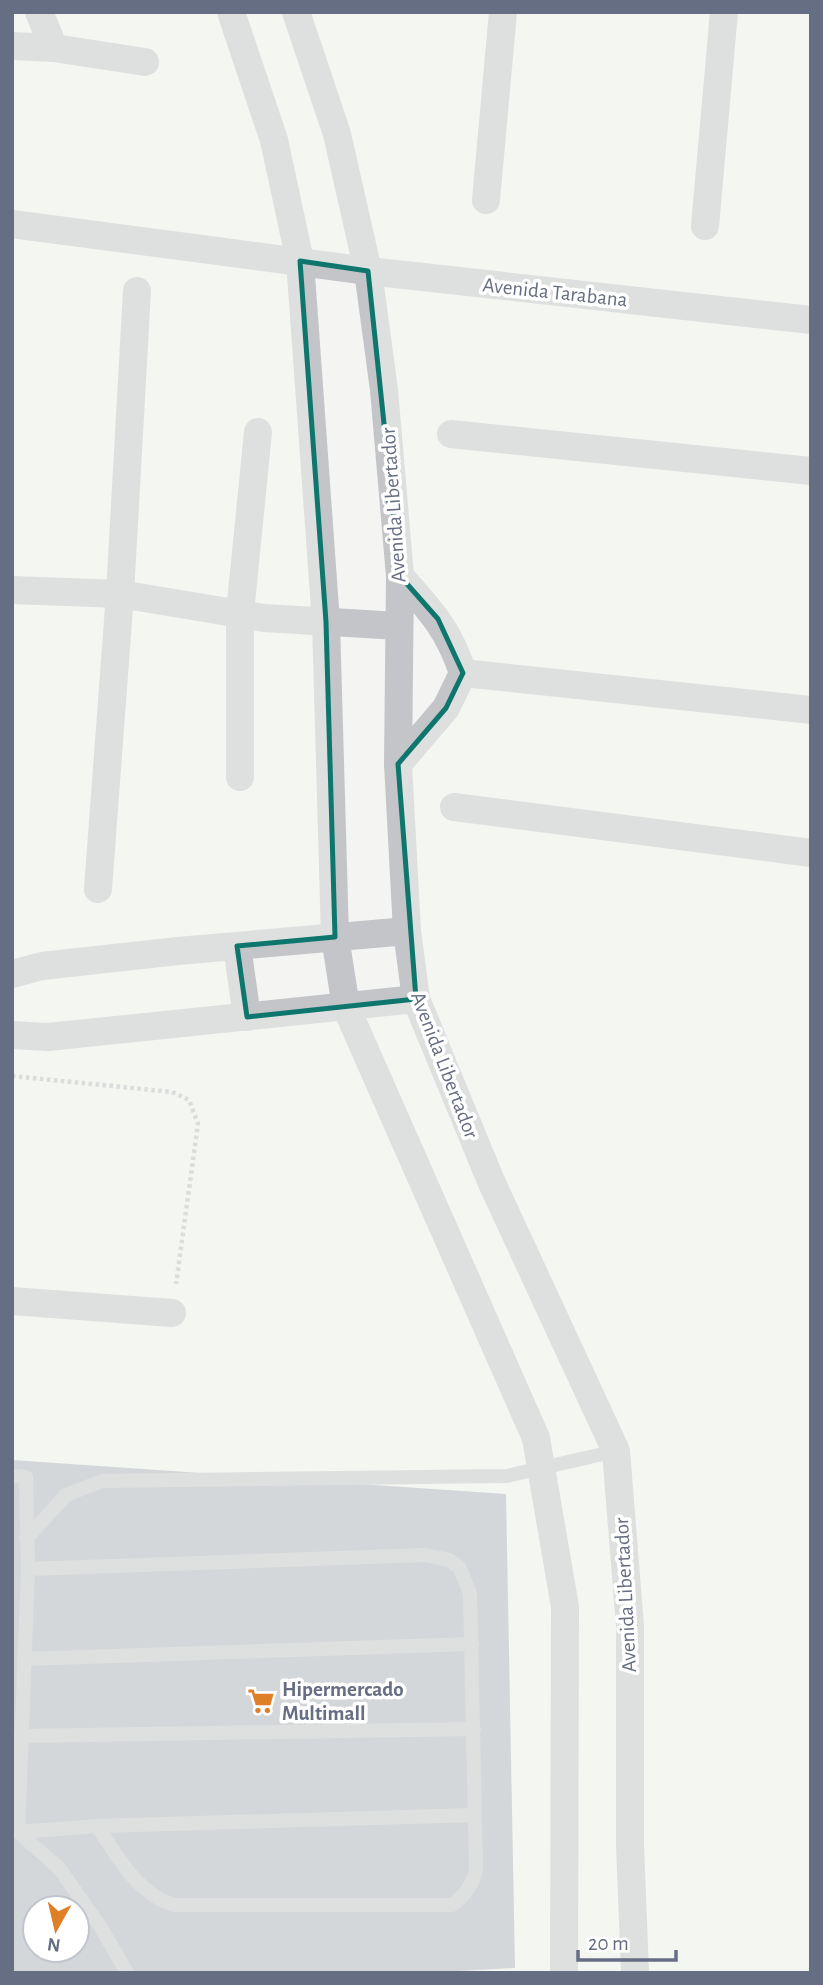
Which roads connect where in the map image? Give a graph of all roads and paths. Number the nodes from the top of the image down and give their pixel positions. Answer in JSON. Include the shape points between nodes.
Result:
{"nodes":[{"id":1,"x":39,"y":12,"type":"edge"},
{"id":2,"x":231,"y":12,"type":"edge"},
{"id":3,"x":296,"y":12,"type":"edge"},
{"id":4,"x":503,"y":12,"type":"edge"},
{"id":5,"x":724,"y":12,"type":"edge"},
{"id":6,"x":12,"y":46,"type":"edge"},
{"id":7,"x":54,"y":48,"type":"junction"},
{"id":8,"x":145,"y":62,"type":"dead end"},
{"id":9,"x":486,"y":200,"type":"dead end"},
{"id":10,"x":12,"y":224,"type":"edge"},
{"id":11,"x":705,"y":226,"type":"dead end"},
{"id":12,"x":300,"y":261,"type":"junction"},
{"id":13,"x":368,"y":271,"type":"junction"},
{"id":14,"x":138,"y":291,"type":"dead end"},
{"id":15,"x":811,"y":320,"type":"edge"},
{"id":16,"x":258,"y":432,"type":"dead end"},
{"id":17,"x":451,"y":434,"type":"dead end"},
{"id":18,"x":811,"y":471,"type":"edge"},
{"id":19,"x":400,"y":576,"type":"junction"},
{"id":20,"x":12,"y":590,"type":"edge"},
{"id":21,"x":120,"y":594,"type":"junction"},
{"id":22,"x":240,"y":613,"type":"junction"},
{"id":23,"x":326,"y":622,"type":"junction"},
{"id":24,"x":399,"y":626,"type":"junction"},
{"id":25,"x":463,"y":673,"type":"junction"},
{"id":26,"x":811,"y":710,"type":"edge"},
{"id":27,"x":398,"y":764,"type":"junction"},
{"id":28,"x":240,"y":777,"type":"dead end"},
{"id":29,"x":454,"y":807,"type":"dead end"},
{"id":30,"x":811,"y":853,"type":"edge"},
{"id":31,"x":97,"y":890,"type":"dead end"},
{"id":32,"x":407,"y":931,"type":"junction"},
{"id":33,"x":335,"y":937,"type":"junction"},
{"id":34,"x":237,"y":946,"type":"junction"},
{"id":35,"x":12,"y":974,"type":"edge"},
{"id":36,"x":416,"y":999,"type":"junction"},
{"id":37,"x":346,"y":1007,"type":"junction"},
{"id":38,"x":247,"y":1017,"type":"junction"},
{"id":39,"x":12,"y":1035,"type":"edge"},
{"id":40,"x":12,"y":1076,"type":"edge"},
{"id":41,"x":12,"y":1301,"type":"edge"},
{"id":42,"x":172,"y":1312,"type":"joint"},
{"id":43,"x":617,"y":1451,"type":"junction"},
{"id":44,"x":540,"y":1470,"type":"junction"},
{"id":45,"x":12,"y":1476,"type":"edge"},
{"id":46,"x":26,"y":1539,"type":"junction"},
{"id":47,"x":28,"y":1569,"type":"junction"},
{"id":48,"x":472,"y":1644,"type":"junction"},
{"id":49,"x":24,"y":1659,"type":"junction"},
{"id":50,"x":474,"y":1728,"type":"junction"},
{"id":51,"x":21,"y":1736,"type":"junction"},
{"id":52,"x":475,"y":1815,"type":"junction"},
{"id":53,"x":97,"y":1826,"type":"junction"},
{"id":54,"x":15,"y":1831,"type":"edge"},
{"id":55,"x":127,"y":1973,"type":"edge"},
{"id":56,"x":564,"y":1973,"type":"edge"},
{"id":57,"x":635,"y":1973,"type":"edge"}],
"edges":[{"from":1,"to":7,"type":"street"},
{"from":2,"to":12,"type":"street","via":[[274,139]]},
{"from":3,"to":13,"type":"street","name":"Avenida Libertador","via":[[337,134]]},
{"from":4,"to":9,"type":"street"},
{"from":5,"to":11,"type":"street"},
{"from":6,"to":7,"type":"street"},
{"from":7,"to":8,"type":"street"},
{"from":10,"to":12,"type":"street","name":"Avenida Tarabana"},
{"from":12,"to":13,"type":"street","name":"Avenida Tarabana"},
{"from":12,"to":23,"type":"street"},
{"from":13,"to":15,"type":"street","name":"Avenida Tarabana"},
{"from":13,"to":19,"type":"street","name":"Avenida Libertador"},
{"from":14,"to":21,"type":"street"},
{"from":16,"to":22,"type":"street"},
{"from":17,"to":18,"type":"street"},
{"from":19,"to":24,"type":"street","name":"Avenida Libertador"},
{"from":19,"to":25,"type":"street","via":[[438,619],[454,645]]},
{"from":20,"to":21,"type":"street"},
{"from":21,"to":22,"type":"street"},
{"from":21,"to":31,"type":"street"},
{"from":22,"to":23,"type":"street"},
{"from":22,"to":28,"type":"street"},
{"from":23,"to":24,"type":"street"},
{"from":23,"to":33,"type":"street"},
{"from":24,"to":27,"type":"street","name":"Avenida Libertador"},
{"from":25,"to":26,"type":"street"},
{"from":25,"to":27,"type":"street","via":[[446,708]]},
{"from":27,"to":32,"type":"street","name":"Avenida Libertador"},
{"from":29,"to":30,"type":"street"},
{"from":32,"to":33,"type":"street"},
{"from":32,"to":36,"type":"street","name":"Avenida Libertador"},
{"from":33,"to":34,"type":"street"},
{"from":33,"to":37,"type":"street"},
{"from":34,"to":35,"type":"street","via":[[42,966]]},
{"from":34,"to":38,"type":"street"},
{"from":36,"to":37,"type":"street"},
{"from":36,"to":43,"type":"street","name":"Avenida Libertador","via":[[491,1181]]},
{"from":37,"to":38,"type":"street"},
{"from":37,"to":44,"type":"street","via":[[536,1438]]},
{"from":38,"to":39,"type":"street","via":[[48,1037]]},
{"from":40,"to":42,"type":"path","via":[[172,1092],[189,1100],[198,1124]]},
{"from":41,"to":42,"type":"street"},
{"from":43,"to":44,"type":"lane"},
{"from":43,"to":57,"type":"street","name":"Avenida Libertador","via":[[630,1626]]},
{"from":44,"to":46,"type":"lane","via":[[507,1476],[102,1481],[66,1496]]},
{"from":44,"to":56,"type":"street","via":[[565,1607]]},
{"from":45,"to":46,"type":"lane","via":[[26,1477]]},
{"from":46,"to":47,"type":"lane"},
{"from":47,"to":48,"type":"lane","via":[[426,1555],[449,1560],[465,1577]]},
{"from":47,"to":49,"type":"lane"},
{"from":48,"to":49,"type":"lane"},
{"from":48,"to":50,"type":"lane"},
{"from":49,"to":51,"type":"lane"},
{"from":50,"to":51,"type":"lane"},
{"from":50,"to":52,"type":"lane"},
{"from":51,"to":54,"type":"lane"},
{"from":52,"to":53,"type":"lane"},
{"from":52,"to":53,"type":"lane","via":[[474,1881],[452,1905],[165,1903],[132,1876]]},
{"from":53,"to":54,"type":"lane"},
{"from":54,"to":55,"type":"lane","via":[[59,1867]]}]}
